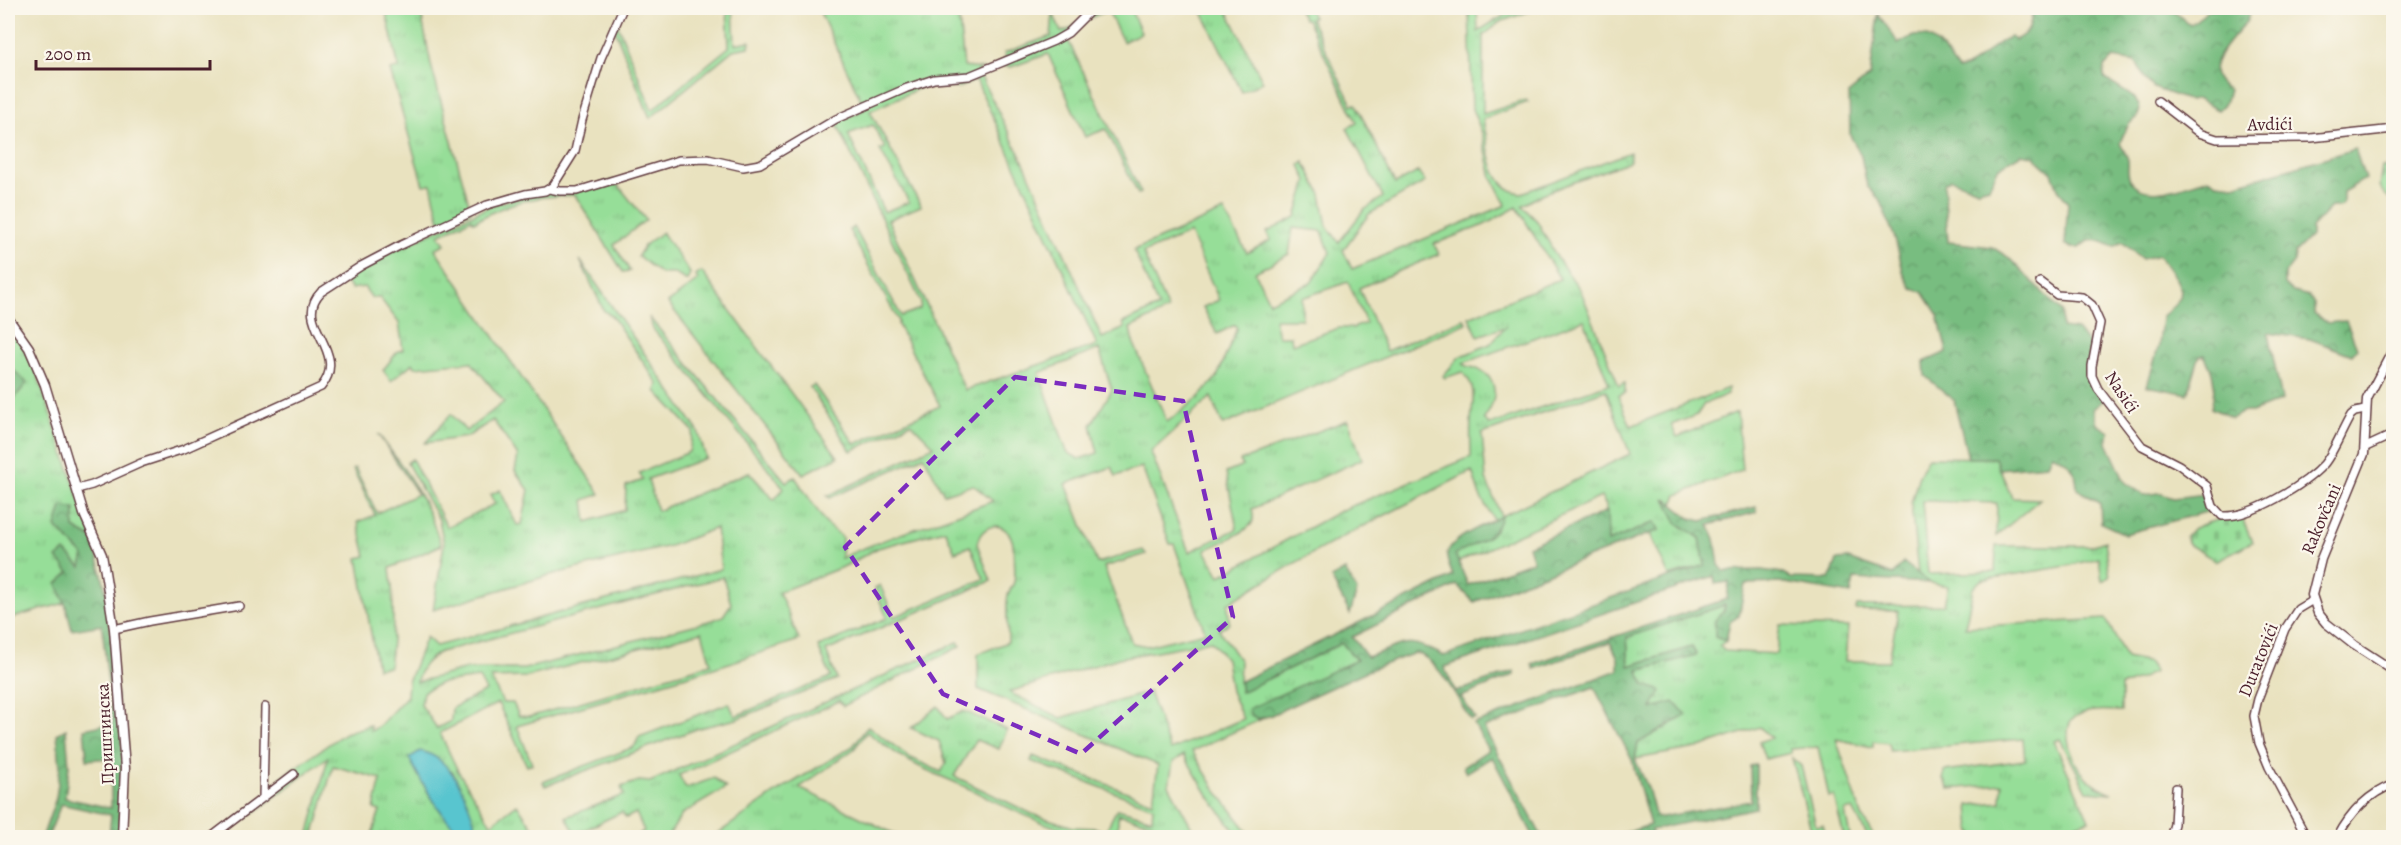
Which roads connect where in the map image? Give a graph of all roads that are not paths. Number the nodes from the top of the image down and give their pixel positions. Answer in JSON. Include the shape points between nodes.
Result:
{"nodes":[{"id":1,"x":623,"y":8,"type":"edge"},
{"id":2,"x":1099,"y":8,"type":"edge"},
{"id":3,"x":2158,"y":100,"type":"dead end"},
{"id":4,"x":2394,"y":129,"type":"edge"},
{"id":5,"x":549,"y":189,"type":"junction"},
{"id":6,"x":2040,"y":282,"type":"dead end"},
{"id":7,"x":8,"y":318,"type":"edge"},
{"id":8,"x":2394,"y":348,"type":"edge"},
{"id":9,"x":2365,"y":410,"type":"junction"},
{"id":10,"x":2394,"y":434,"type":"edge"},
{"id":11,"x":2366,"y":447,"type":"junction"},
{"id":12,"x":77,"y":489,"type":"junction"},
{"id":13,"x":2313,"y":600,"type":"junction"},
{"id":14,"x":239,"y":606,"type":"dead end"},
{"id":15,"x":114,"y":629,"type":"junction"},
{"id":16,"x":2394,"y":671,"type":"edge"},
{"id":17,"x":265,"y":707,"type":"dead end"},
{"id":18,"x":294,"y":774,"type":"dead end"},
{"id":19,"x":2394,"y":784,"type":"edge"},
{"id":20,"x":2176,"y":788,"type":"dead end"},
{"id":21,"x":262,"y":798,"type":"junction"},
{"id":22,"x":122,"y":837,"type":"edge"},
{"id":23,"x":210,"y":837,"type":"edge"},
{"id":24,"x":2169,"y":837,"type":"edge"},
{"id":25,"x":2307,"y":837,"type":"edge"},
{"id":26,"x":2337,"y":837,"type":"edge"}],
"edges":[{"from":1,"to":5,"type":"street","via":[[601,58],[575,151]]},
{"from":2,"to":5,"type":"street","via":[[1054,41],[969,76],[927,81],[896,93],[822,126],[760,164],[743,167],[708,159],[679,160],[577,191]]},
{"from":3,"to":4,"type":"street","name":"Avdići","via":[[2199,133],[2217,139],[2311,138]]},
{"from":5,"to":12,"type":"street","via":[[487,205],[383,253],[321,292],[312,313],[329,356],[330,372],[317,390],[184,449]]},
{"from":6,"to":9,"type":"street","name":"Nasići","via":[[2057,295],[2082,297],[2092,304],[2100,323],[2092,366],[2098,388],[2138,443],[2179,465],[2207,486],[2212,506],[2222,516],[2239,516],[2286,493],[2322,466],[2351,416]]},
{"from":7,"to":12,"type":"street","name":"Приштинска","via":[[29,348],[45,385]]},
{"from":8,"to":9,"type":"street","name":"Rakovčani","via":[[2369,392]]},
{"from":9,"to":11,"type":"street","name":"Rakovčani"},
{"from":10,"to":11,"type":"street"},
{"from":11,"to":13,"type":"street","name":"Rakovčani","via":[[2321,559]]},
{"from":12,"to":15,"type":"street","name":"Приштинска","via":[[102,555]]},
{"from":13,"to":16,"type":"street","via":[[2321,618],[2334,630]]},
{"from":13,"to":25,"type":"street","name":"Duratovići","via":[[2298,609],[2285,629],[2254,716],[2256,735],[2269,767]]},
{"from":14,"to":15,"type":"street"},
{"from":15,"to":22,"type":"street","name":"Приштинска","via":[[125,768]]},
{"from":17,"to":21,"type":"street"},
{"from":18,"to":21,"type":"street"},
{"from":19,"to":26,"type":"street","via":[[2364,800]]},
{"from":20,"to":24,"type":"street","via":[[2174,824]]},
{"from":21,"to":23,"type":"street"}]}
